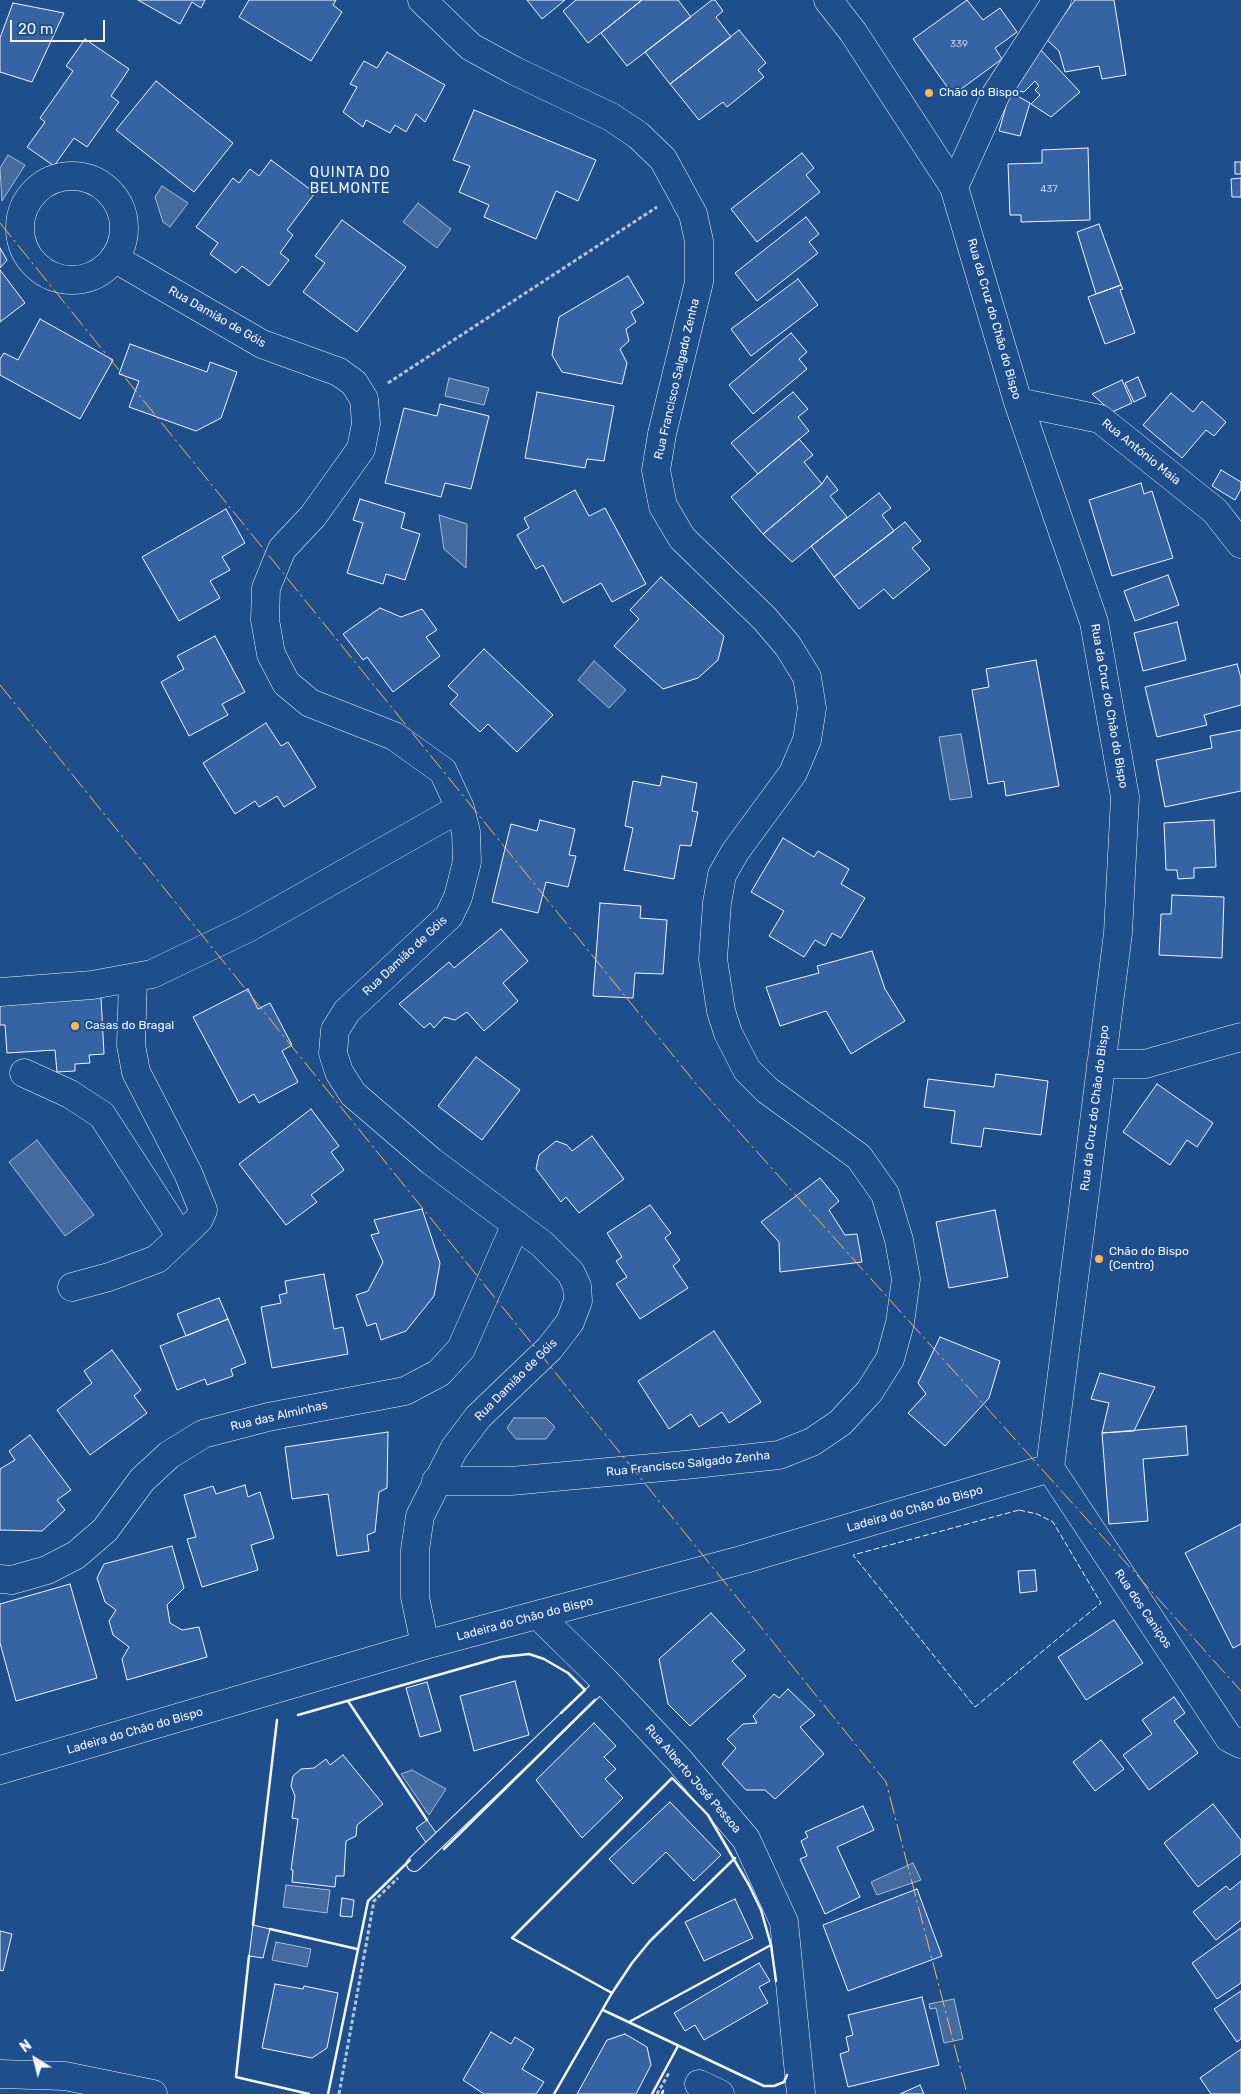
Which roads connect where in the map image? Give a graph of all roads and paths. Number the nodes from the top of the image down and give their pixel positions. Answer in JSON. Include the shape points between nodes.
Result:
{"nodes":[{"id":1,"x":422,"y":0,"type":"edge"},
{"id":2,"x":828,"y":0,"type":"edge"},
{"id":3,"x":1057,"y":0,"type":"edge"},
{"id":4,"x":954,"y":187,"type":"junction"},
{"id":5,"x":682,"y":191,"type":"junction"},
{"id":6,"x":114,"y":258,"type":"dead end"},
{"id":7,"x":364,"y":399,"type":"junction"},
{"id":8,"x":1018,"y":402,"type":"junction"},
{"id":9,"x":1241,"y":544,"type":"edge"},
{"id":10,"x":460,"y":808,"type":"junction"},
{"id":11,"x":133,"y":979,"type":"junction"},
{"id":12,"x":0,"y":992,"type":"edge"},
{"id":13,"x":1241,"y":1037,"type":"edge"},
{"id":14,"x":1100,"y":1064,"type":"junction"},
{"id":15,"x":24,"y":1073,"type":"dead end"},
{"id":16,"x":516,"y":1224,"type":"junction"},
{"id":17,"x":189,"y":1228,"type":"junction"},
{"id":18,"x":72,"y":1287,"type":"dead end"},
{"id":19,"x":1050,"y":1468,"type":"junction"},
{"id":20,"x":436,"y":1481,"type":"junction"},
{"id":21,"x":0,"y":1579,"type":"edge"},
{"id":22,"x":539,"y":1616,"type":"junction"},
{"id":23,"x":425,"y":1645,"type":"junction"},
{"id":24,"x":605,"y":1681,"type":"junction"},
{"id":25,"x":1237,"y":1748,"type":"edge"},
{"id":26,"x":0,"y":1770,"type":"edge"},
{"id":27,"x":414,"y":1864,"type":"joint"},
{"id":28,"x":0,"y":2074,"type":"edge"},
{"id":29,"x":664,"y":2082,"type":"dead end"},
{"id":30,"x":153,"y":2094,"type":"edge"},
{"id":31,"x":338,"y":2094,"type":"edge"},
{"id":32,"x":657,"y":2094,"type":"edge"},
{"id":33,"x":800,"y":2094,"type":"edge"}],
"edges":[{"from":1,"to":5,"type":"street","name":"Rua Francisco Salgado Zenha","via":[[471,47],[611,117],[638,135],[663,159]]},
{"from":2,"to":4,"type":"street","name":"Rua da Cruz do Chão do Bispo","via":[[853,32]]},
{"from":3,"to":4,"type":"street","via":[[996,94]]},
{"from":4,"to":8,"type":"street","name":"Rua da Cruz do Chão do Bispo"},
{"from":5,"to":7,"type":"path"},
{"from":5,"to":20,"type":"street","name":"Rua Francisco Salgado Zenha","via":[[693,214],[699,241],[699,282],[656,470],[663,506],[682,538],[788,646],[807,677],[812,708],[807,740],[793,773],[722,875],[713,959],[721,1011],[747,1070],[767,1090],[859,1158],[885,1194],[899,1240],[906,1279],[900,1323],[890,1359],[869,1392],[840,1423],[812,1442],[779,1455],[511,1481]]},
{"from":6,"to":7,"type":"street","name":"Rua Damião de Góis","via":[[262,344],[339,372],[354,383]]},
{"from":7,"to":10,"type":"street","name":"Rua Damião de Góis","via":[[366,424],[361,450],[313,516],[282,549],[266,588],[265,620],[271,654],[286,683],[310,703],[394,736],[443,771]]},
{"from":8,"to":9,"type":"street","name":"Rua António Maia","via":[[1100,418],[1215,511]]},
{"from":8,"to":14,"type":"street","name":"Rua da Cruz do Chão do Bispo","via":[[1094,622],[1125,797],[1118,933]]},
{"from":10,"to":11,"type":"street","via":[[248,928],[175,965]]},
{"from":10,"to":16,"type":"street","name":"Rua Damião de Góis","via":[[466,832],[467,862],[458,897],[449,916],[347,1011],[336,1030],[333,1053],[339,1072],[354,1094],[431,1161]]},
{"from":11,"to":12,"type":"street"},
{"from":11,"to":17,"type":"street","via":[[131,1045],[136,1072],[188,1173],[203,1210]]},
{"from":13,"to":14,"type":"street","via":[[1145,1064]]},
{"from":14,"to":19,"type":"street","name":"Rua da Cruz do Chão do Bispo"},
{"from":15,"to":17,"type":"street","via":[[70,1094],[102,1115],[177,1231]]},
{"from":16,"to":20,"type":"street","name":"Rua Damião de Góis","via":[[571,1272],[577,1286],[578,1301],[570,1322],[550,1348],[478,1417],[454,1449]]},
{"from":16,"to":21,"type":"street","name":"Rua das Alminhas","via":[[461,1349],[439,1373],[405,1391],[268,1417],[203,1434],[169,1455],[142,1480],[105,1530],[76,1555],[47,1570],[12,1580]]},
{"from":17,"to":18,"type":"street","via":[[157,1259]]},
{"from":19,"to":22,"type":"street","name":"Ladeira do Chão do Bispo","via":[[745,1559]]},
{"from":19,"to":25,"type":"street","name":"Rua dos Caniços"},
{"from":20,"to":23,"type":"street","name":"Rua Damião de Góis","via":[[420,1516],[415,1550],[415,1597]]},
{"from":22,"to":23,"type":"street","name":"Ladeira do Chão do Bispo"},
{"from":22,"to":24,"type":"street","name":"Rua Alberto José Pessoa"},
{"from":23,"to":26,"type":"street","name":"Ladeira do Chão do Bispo"},
{"from":24,"to":27,"type":"lane"},
{"from":24,"to":33,"type":"street","name":"Rua Alberto José Pessoa","via":[[679,1760],[746,1839],[784,1922]]},
{"from":27,"to":31,"type":"path","via":[[374,1901]]},
{"from":28,"to":30,"type":"street","via":[[64,2076]]},
{"from":29,"to":32,"type":"path"}]}
